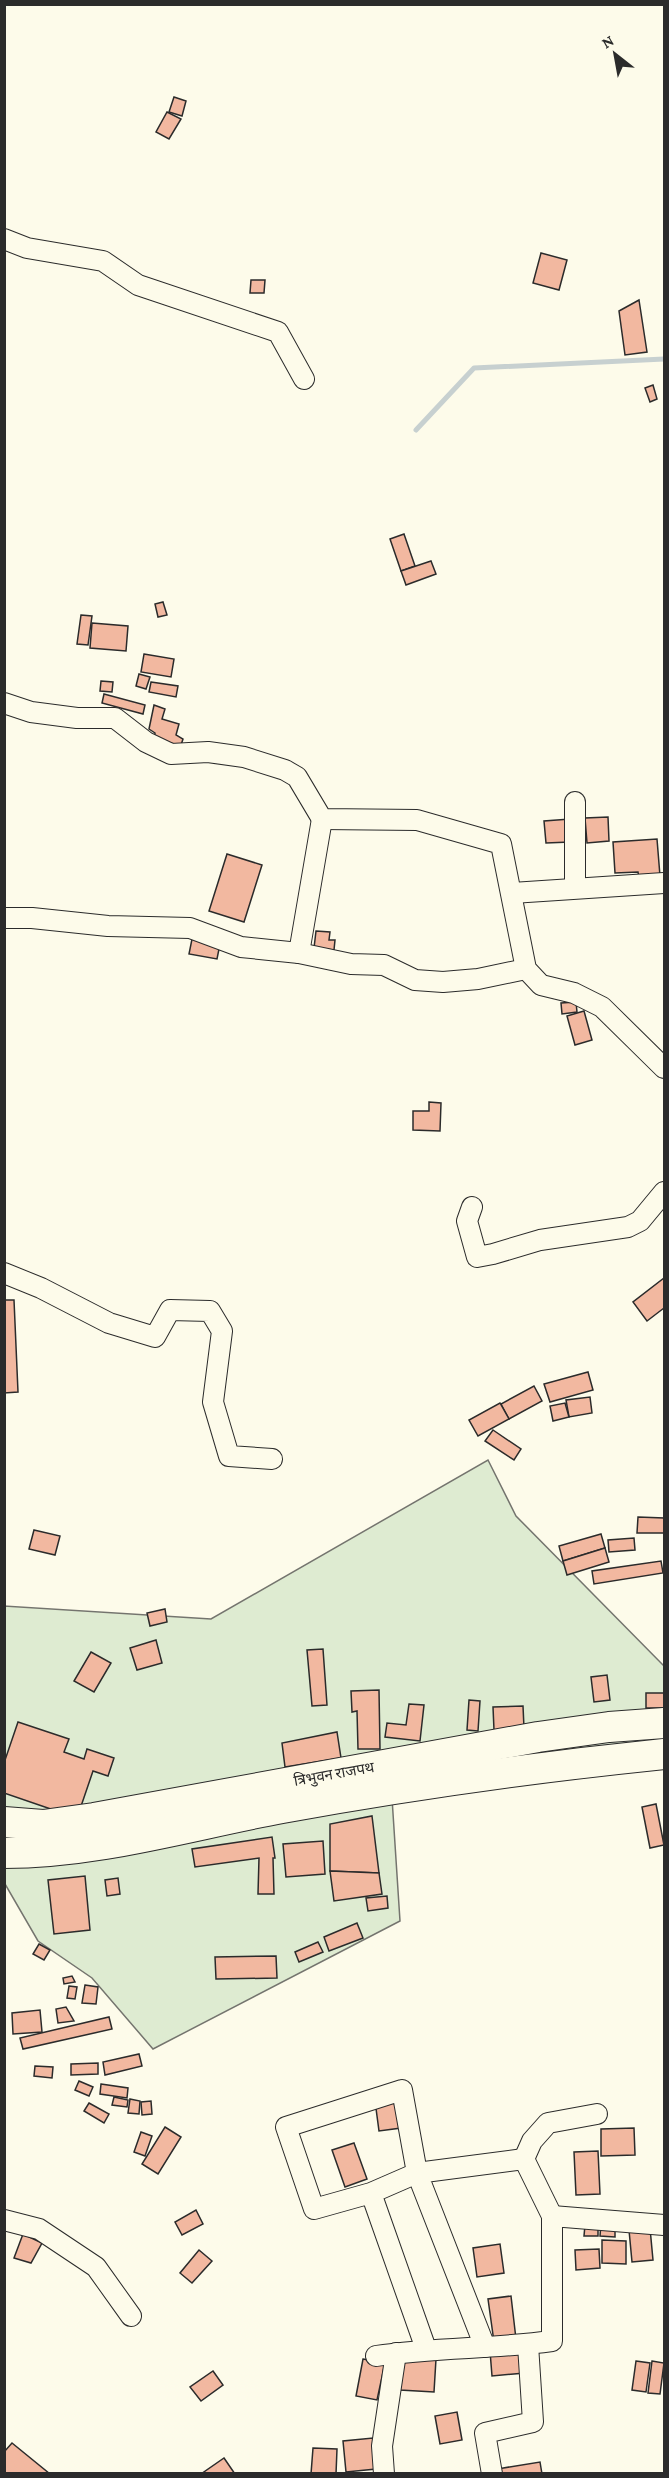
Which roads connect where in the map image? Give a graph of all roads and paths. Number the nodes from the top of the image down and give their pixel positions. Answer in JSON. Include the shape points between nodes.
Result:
{"nodes":[{"id":1,"x":4,"y":239,"type":"edge"},
{"id":2,"x":304,"y":379,"type":"dead end"},
{"id":3,"x":4,"y":703,"type":"edge"},
{"id":4,"x":575,"y":802,"type":"dead end"},
{"id":5,"x":322,"y":819,"type":"junction"},
{"id":6,"x":664,"y":883,"type":"edge"},
{"id":7,"x":575,"y":887,"type":"junction"},
{"id":8,"x":512,"y":893,"type":"junction"},
{"id":9,"x":4,"y":918,"type":"edge"},
{"id":10,"x":299,"y":953,"type":"junction"},
{"id":11,"x":526,"y":969,"type":"junction"},
{"id":12,"x":664,"y":1068,"type":"edge"},
{"id":13,"x":664,"y":1192,"type":"edge"},
{"id":14,"x":472,"y":1207,"type":"dead end"},
{"id":15,"x":4,"y":1273,"type":"edge"},
{"id":16,"x":272,"y":1459,"type":"dead end"},
{"id":17,"x":664,"y":1723,"type":"edge"},
{"id":18,"x":664,"y":1754,"type":"edge"},
{"id":19,"x":4,"y":1822,"type":"edge"},
{"id":20,"x":4,"y":1853,"type":"edge"},
{"id":21,"x":597,"y":2114,"type":"dead end"},
{"id":22,"x":524,"y":2158,"type":"junction"},
{"id":23,"x":417,"y":2173,"type":"junction"},
{"id":24,"x":371,"y":2193,"type":"junction"},
{"id":25,"x":552,"y":2216,"type":"junction"},
{"id":26,"x":4,"y":2220,"type":"edge"},
{"id":27,"x":664,"y":2225,"type":"edge"},
{"id":28,"x":130,"y":2316,"type":"dead end"},
{"id":29,"x":528,"y":2344,"type":"junction"},
{"id":30,"x":485,"y":2347,"type":"junction"},
{"id":31,"x":426,"y":2349,"type":"junction"},
{"id":32,"x":396,"y":2353,"type":"junction"},
{"id":33,"x":376,"y":2356,"type":"dead end"},
{"id":34,"x":384,"y":2474,"type":"edge"},
{"id":35,"x":492,"y":2474,"type":"edge"}],
"edges":[{"from":1,"to":2,"type":"street","via":[[27,248],[104,261],[138,285],[278,332]]},
{"from":3,"to":5,"type":"street","via":[[31,712],[115,718],[146,742],[171,754],[208,752],[244,757],[285,770],[297,777]]},
{"from":4,"to":7,"type":"street"},
{"from":5,"to":8,"type":"street","via":[[417,820],[501,844]]},
{"from":5,"to":10,"type":"street"},
{"from":6,"to":7,"type":"street"},
{"from":7,"to":8,"type":"street"},
{"from":8,"to":11,"type":"street"},
{"from":9,"to":10,"type":"street","via":[[190,928],[242,947]]},
{"from":10,"to":11,"type":"street","via":[[351,964],[384,965],[415,980],[443,982]]},
{"from":11,"to":12,"type":"street","via":[[541,985],[574,993],[602,1007]]},
{"from":13,"to":14,"type":"street","via":[[640,1221],[628,1227],[540,1239],[477,1257],[467,1221]]},
{"from":15,"to":16,"type":"street","via":[[109,1323],[155,1337],[170,1310],[210,1311],[222,1331],[213,1402],[229,1456]]},
{"from":17,"to":19,"type":"highway","name":"त्रिभुवन राजपथ","via":[[538,1737],[94,1818],[43,1825]]},
{"from":18,"to":20,"type":"highway","name":"त्रिभुवन राजपथ","via":[[541,1767],[316,1803],[102,1845],[42,1853]]},
{"from":21,"to":22,"type":"street","via":[[548,2122]]},
{"from":22,"to":23,"type":"street"},
{"from":22,"to":25,"type":"street"},
{"from":23,"to":24,"type":"street"},
{"from":23,"to":24,"type":"street","via":[[402,2090],[286,2127],[314,2209]]},
{"from":23,"to":30,"type":"street"},
{"from":24,"to":31,"type":"street"},
{"from":25,"to":27,"type":"street"},
{"from":25,"to":29,"type":"street","via":[[552,2341]]},
{"from":26,"to":28,"type":"street","via":[[39,2229],[96,2267]]},
{"from":29,"to":30,"type":"street"},
{"from":29,"to":35,"type":"street","via":[[532,2422],[485,2433]]},
{"from":30,"to":31,"type":"street"},
{"from":31,"to":32,"type":"street"},
{"from":32,"to":33,"type":"street"},
{"from":32,"to":34,"type":"street","via":[[382,2446]]}]}
